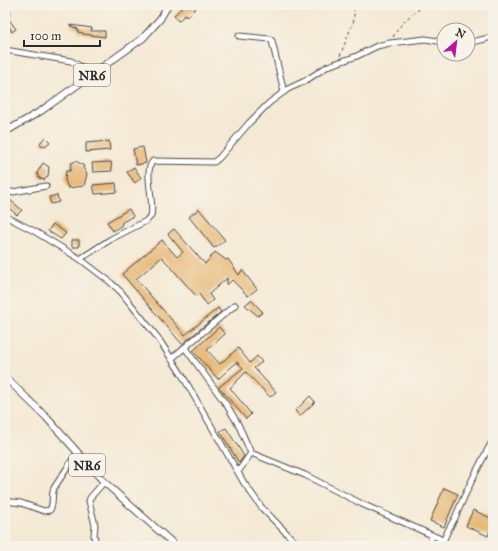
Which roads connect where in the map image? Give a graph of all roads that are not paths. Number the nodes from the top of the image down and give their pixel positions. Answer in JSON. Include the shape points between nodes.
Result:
{"nodes":[{"id":1,"x":168,"y":5,"type":"edge"},
{"id":2,"x":239,"y":36,"type":"dead end"},
{"id":3,"x":493,"y":36,"type":"edge"},
{"id":4,"x":436,"y":41,"type":"edge"},
{"id":5,"x":476,"y":42,"type":"edge"},
{"id":6,"x":5,"y":50,"type":"edge"},
{"id":7,"x":94,"y":74,"type":"junction"},
{"id":8,"x":284,"y":92,"type":"junction"},
{"id":9,"x":5,"y":132,"type":"edge"},
{"id":10,"x":46,"y":186,"type":"dead end"},
{"id":11,"x":5,"y":194,"type":"edge"},
{"id":12,"x":5,"y":216,"type":"edge"},
{"id":13,"x":80,"y":259,"type":"junction"},
{"id":14,"x":235,"y":305,"type":"dead end"},
{"id":15,"x":185,"y":348,"type":"junction"},
{"id":16,"x":171,"y":359,"type":"junction"},
{"id":17,"x":5,"y":377,"type":"edge"},
{"id":18,"x":493,"y":440,"type":"edge"},
{"id":19,"x":77,"y":453,"type":"junction"},
{"id":20,"x":251,"y":453,"type":"junction"},
{"id":21,"x":238,"y":472,"type":"junction"},
{"id":22,"x":104,"y":482,"type":"junction"},
{"id":23,"x":5,"y":501,"type":"edge"},
{"id":24,"x":432,"y":535,"type":"junction"},
{"id":25,"x":443,"y":540,"type":"junction"},
{"id":26,"x":96,"y":546,"type":"edge"},
{"id":27,"x":176,"y":546,"type":"edge"},
{"id":28,"x":299,"y":546,"type":"edge"},
{"id":29,"x":429,"y":546,"type":"edge"},
{"id":30,"x":442,"y":546,"type":"edge"}],
"edges":[{"from":1,"to":7,"type":"main road","number":"NR6","via":[[148,34]]},
{"from":2,"to":8,"type":"street","via":[[271,40]]},
{"from":3,"to":5,"type":"street"},
{"from":4,"to":8,"type":"street","via":[[425,39],[377,46],[357,56],[336,62]]},
{"from":6,"to":7,"type":"street","via":[[71,61]]},
{"from":7,"to":9,"type":"main road","number":"NR6","via":[[41,111]]},
{"from":8,"to":13,"type":"street","via":[[258,114],[217,160],[151,163],[151,216]]},
{"from":10,"to":11,"type":"street"},
{"from":12,"to":13,"type":"street"},
{"from":13,"to":16,"type":"street","via":[[121,292],[158,338]]},
{"from":14,"to":15,"type":"street"},
{"from":15,"to":16,"type":"street"},
{"from":15,"to":20,"type":"street","via":[[233,415]]},
{"from":16,"to":21,"type":"street"},
{"from":17,"to":19,"type":"main road","number":"NR6","via":[[46,417]]},
{"from":18,"to":25,"type":"street"},
{"from":19,"to":22,"type":"main road","number":"NR6"},
{"from":19,"to":23,"type":"street","via":[[54,488],[50,510],[44,512],[21,503]]},
{"from":20,"to":21,"type":"street"},
{"from":20,"to":24,"type":"street","via":[[305,475]]},
{"from":21,"to":28,"type":"street","via":[[262,508]]},
{"from":22,"to":26,"type":"street","via":[[88,501],[95,525]]},
{"from":22,"to":27,"type":"main road","number":"NR6"},
{"from":24,"to":25,"type":"street"},
{"from":24,"to":29,"type":"street"},
{"from":25,"to":30,"type":"street"}]}
